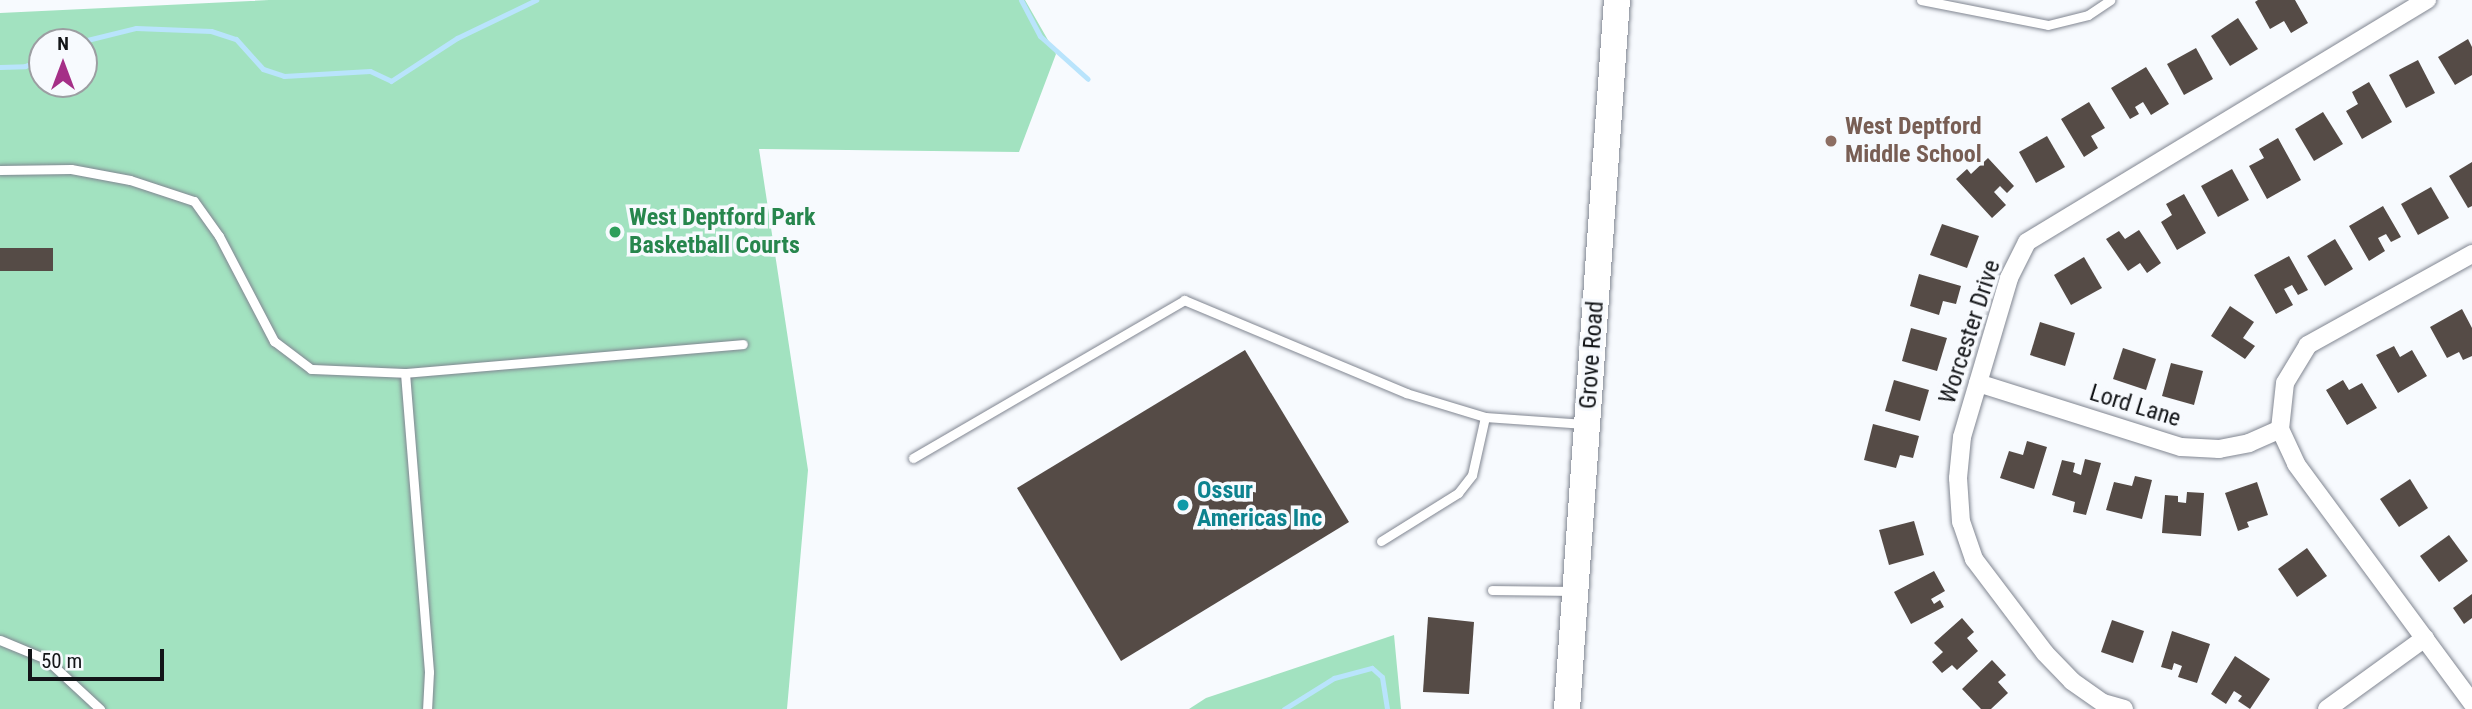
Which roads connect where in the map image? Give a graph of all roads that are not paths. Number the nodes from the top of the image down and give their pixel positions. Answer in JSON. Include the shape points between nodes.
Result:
{"nodes":[{"id":1,"x":1617,"y":0,"type":"edge"},
{"id":2,"x":1921,"y":0,"type":"edge"},
{"id":3,"x":2110,"y":0,"type":"edge"},
{"id":4,"x":2427,"y":0,"type":"edge"},
{"id":5,"x":0,"y":170,"type":"edge"},
{"id":6,"x":2472,"y":254,"type":"edge"},
{"id":7,"x":743,"y":344,"type":"dead end"},
{"id":8,"x":405,"y":373,"type":"junction"},
{"id":9,"x":1978,"y":383,"type":"junction"},
{"id":10,"x":1485,"y":417,"type":"junction"},
{"id":11,"x":1587,"y":424,"type":"junction"},
{"id":12,"x":2280,"y":429,"type":"junction"},
{"id":13,"x":913,"y":458,"type":"dead end"},
{"id":14,"x":1381,"y":541,"type":"dead end"},
{"id":15,"x":1492,"y":590,"type":"dead end"},
{"id":16,"x":1573,"y":591,"type":"junction"},
{"id":17,"x":2425,"y":638,"type":"junction"},
{"id":18,"x":0,"y":640,"type":"edge"},
{"id":19,"x":2472,"y":703,"type":"edge"},
{"id":20,"x":100,"y":709,"type":"edge"},
{"id":21,"x":427,"y":709,"type":"edge"},
{"id":22,"x":1567,"y":709,"type":"edge"},
{"id":23,"x":2124,"y":709,"type":"edge"},
{"id":24,"x":2328,"y":709,"type":"edge"}],
"edges":[{"from":1,"to":11,"type":"main road","name":"Grove Road"},
{"from":2,"to":3,"type":"lane","via":[[2048,25],[2088,15]]},
{"from":4,"to":9,"type":"street","name":"Worcester Drive","via":[[2027,242],[2009,278]]},
{"from":5,"to":8,"type":"lane","via":[[71,169],[130,180],[194,201],[219,236],[274,341],[311,369]]},
{"from":6,"to":12,"type":"street","via":[[2308,345],[2285,383]]},
{"from":7,"to":8,"type":"lane"},
{"from":8,"to":21,"type":"lane","via":[[429,672]]},
{"from":9,"to":12,"type":"street","name":"Lord Lane","via":[[2181,447],[2218,449],[2249,443]]},
{"from":9,"to":23,"type":"street","name":"Worcester Drive","via":[[1962,437],[1958,478],[1961,523],[1974,559],[2072,681],[2103,703]]},
{"from":10,"to":11,"type":"lane"},
{"from":10,"to":13,"type":"lane","via":[[1406,394],[1184,300]]},
{"from":10,"to":14,"type":"lane","via":[[1472,475],[1458,493]]},
{"from":11,"to":16,"type":"main road","name":"Grove Road"},
{"from":12,"to":17,"type":"street","via":[[2296,464]]},
{"from":15,"to":16,"type":"lane"},
{"from":16,"to":22,"type":"main road","name":"Grove Road"},
{"from":17,"to":19,"type":"street"},
{"from":17,"to":24,"type":"street"},
{"from":18,"to":20,"type":"lane","via":[[46,659]]}]}
